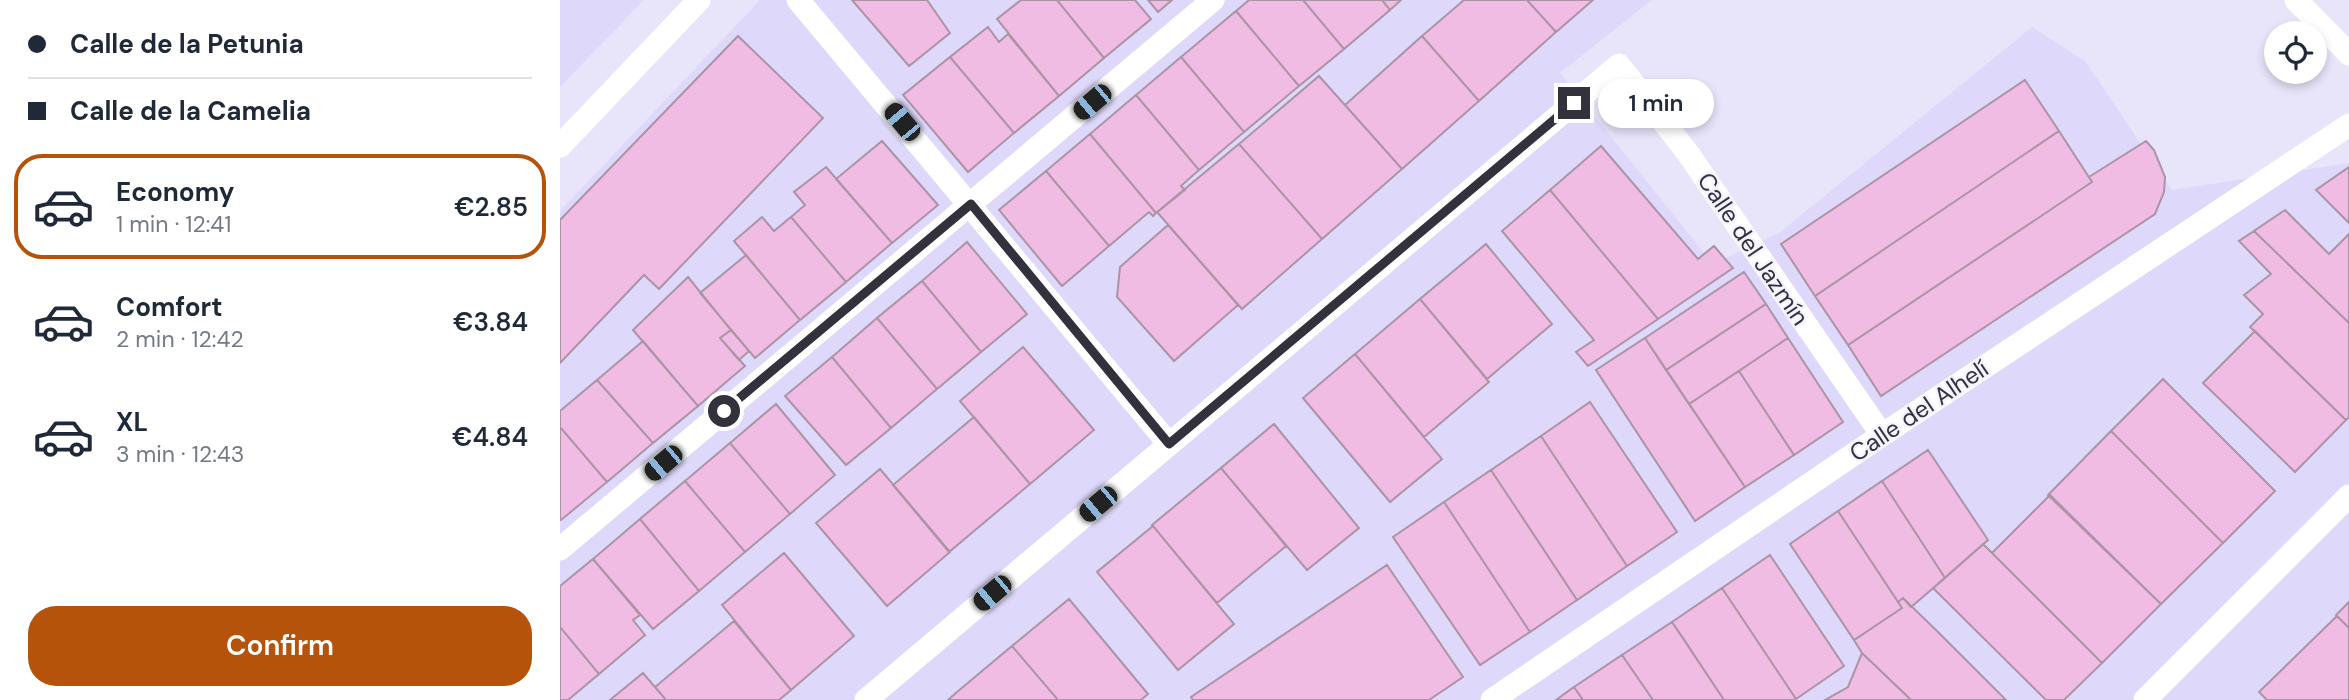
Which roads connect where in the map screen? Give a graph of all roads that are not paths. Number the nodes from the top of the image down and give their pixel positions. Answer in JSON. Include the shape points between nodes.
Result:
{"nodes":[{"id":1,"x":699,"y":0,"type":"edge"},
{"id":2,"x":798,"y":0,"type":"edge"},
{"id":3,"x":1213,"y":0,"type":"edge"},
{"id":4,"x":2295,"y":0,"type":"edge"},
{"id":5,"x":2349,"y":54,"type":"edge"},
{"id":6,"x":2349,"y":125,"type":"edge"},
{"id":7,"x":560,"y":146,"type":"edge"},
{"id":8,"x":971,"y":204,"type":"junction"},
{"id":9,"x":1882,"y":435,"type":"junction"},
{"id":10,"x":1169,"y":444,"type":"junction"},
{"id":11,"x":2349,"y":496,"type":"edge"},
{"id":12,"x":560,"y":549,"type":"edge"},
{"id":13,"x":866,"y":700,"type":"edge"},
{"id":14,"x":1492,"y":700,"type":"edge"},
{"id":15,"x":2145,"y":700,"type":"edge"}],
"edges":[{"from":1,"to":7,"type":"street"},
{"from":2,"to":8,"type":"street"},
{"from":3,"to":8,"type":"street"},
{"from":4,"to":5,"type":"street"},
{"from":6,"to":9,"type":"street","name":"Calle del Alhelí"},
{"from":8,"to":10,"type":"street"},
{"from":8,"to":12,"type":"street"},
{"from":9,"to":10,"type":"street","name":"Calle del Jazmín","via":[[1687,152],[1619,65]]},
{"from":9,"to":14,"type":"street","name":"Calle del Alhelí"},
{"from":10,"to":13,"type":"street"},
{"from":11,"to":15,"type":"street"}]}
